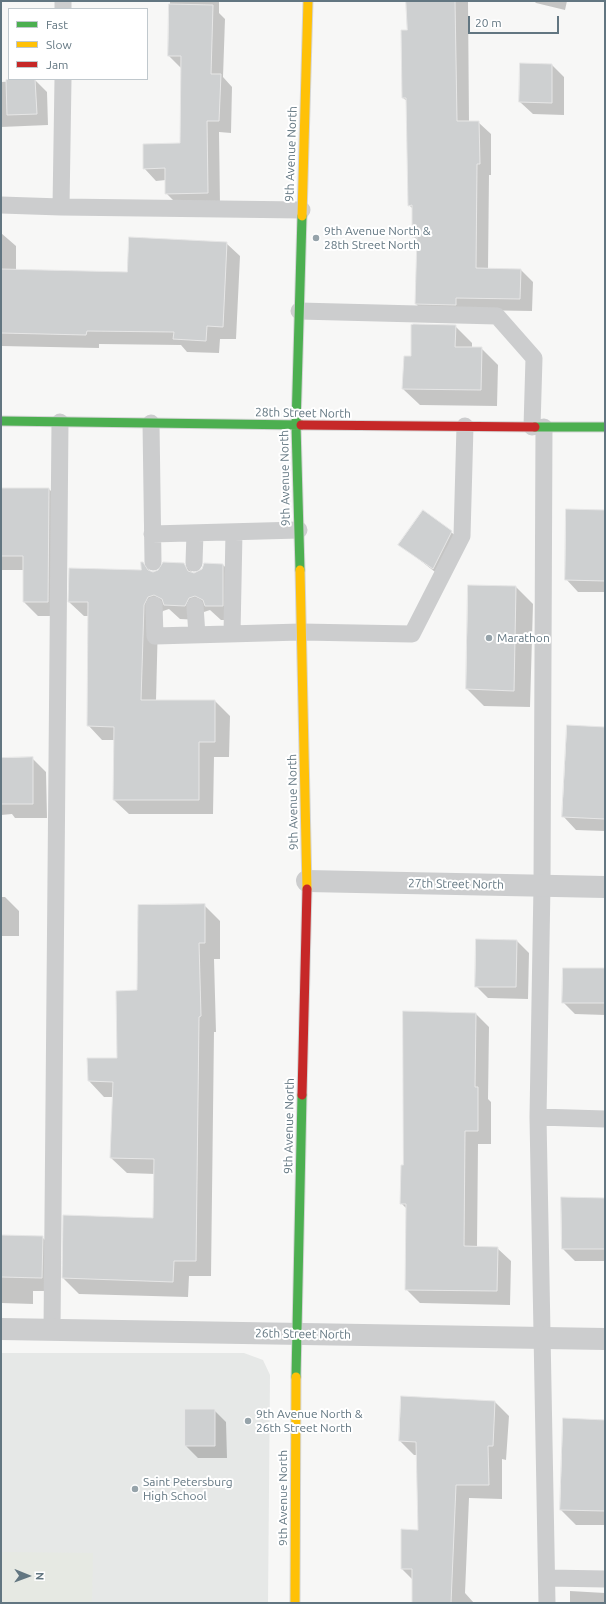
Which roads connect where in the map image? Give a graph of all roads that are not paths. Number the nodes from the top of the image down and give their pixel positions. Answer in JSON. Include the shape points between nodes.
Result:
{"nodes":[{"id":1,"x":308,"y":1,"type":"edge"},
{"id":2,"x":63,"y":80,"type":"edge"},
{"id":3,"x":1,"y":205,"type":"edge"},
{"id":4,"x":61,"y":207,"type":"junction"},
{"id":5,"x":302,"y":210,"type":"junction"},
{"id":6,"x":299,"y":311,"type":"junction"},
{"id":7,"x":1,"y":421,"type":"edge"},
{"id":8,"x":60,"y":422,"type":"junction"},
{"id":9,"x":151,"y":423,"type":"junction"},
{"id":10,"x":296,"y":425,"type":"junction"},
{"id":11,"x":465,"y":426,"type":"junction"},
{"id":12,"x":538,"y":427,"type":"junction"},
{"id":13,"x":605,"y":427,"type":"edge"},
{"id":14,"x":298,"y":530,"type":"junction"},
{"id":15,"x":234,"y":532,"type":"junction"},
{"id":16,"x":195,"y":533,"type":"junction"},
{"id":17,"x":152,"y":534,"type":"junction"},
{"id":18,"x":153,"y":562,"type":"dead end"},
{"id":19,"x":194,"y":563,"type":"dead end"},
{"id":20,"x":154,"y":605,"type":"dead end"},
{"id":21,"x":195,"y":606,"type":"dead end"},
{"id":22,"x":301,"y":632,"type":"junction"},
{"id":23,"x":232,"y":634,"type":"junction"},
{"id":24,"x":197,"y":635,"type":"junction"},
{"id":25,"x":306,"y":881,"type":"junction"},
{"id":26,"x":542,"y":885,"type":"junction"},
{"id":27,"x":605,"y":887,"type":"edge"},
{"id":28,"x":538,"y":1117,"type":"junction"},
{"id":29,"x":605,"y":1119,"type":"edge"},
{"id":30,"x":1,"y":1329,"type":"edge"},
{"id":31,"x":52,"y":1330,"type":"junction"},
{"id":32,"x":296,"y":1334,"type":"junction"},
{"id":33,"x":543,"y":1338,"type":"junction"},
{"id":34,"x":605,"y":1339,"type":"edge"},
{"id":35,"x":548,"y":1578,"type":"junction"},
{"id":36,"x":605,"y":1579,"type":"edge"},
{"id":37,"x":295,"y":1603,"type":"edge"},
{"id":38,"x":547,"y":1603,"type":"edge"}],
"edges":[{"from":1,"to":5,"type":"street","name":"9th Avenue North"},
{"from":2,"to":4,"type":"lane"},
{"from":3,"to":4,"type":"lane"},
{"from":4,"to":5,"type":"lane"},
{"from":5,"to":6,"type":"street","name":"9th Avenue North"},
{"from":6,"to":10,"type":"street","name":"9th Avenue North"},
{"from":6,"to":12,"type":"lane","via":[[497,316],[534,358]]},
{"from":7,"to":8,"type":"street","name":"28th Street North"},
{"from":8,"to":9,"type":"street","name":"28th Street North"},
{"from":8,"to":31,"type":"lane"},
{"from":9,"to":10,"type":"street","name":"28th Street North"},
{"from":9,"to":17,"type":"lane"},
{"from":10,"to":11,"type":"street","name":"28th Street North"},
{"from":10,"to":14,"type":"street","name":"9th Avenue North"},
{"from":11,"to":12,"type":"street","name":"28th Street North"},
{"from":11,"to":22,"type":"lane","via":[[462,536],[412,634]]},
{"from":12,"to":13,"type":"street","name":"28th Street North"},
{"from":12,"to":26,"type":"lane"},
{"from":14,"to":15,"type":"lane"},
{"from":14,"to":22,"type":"street","name":"9th Avenue North"},
{"from":15,"to":16,"type":"lane"},
{"from":15,"to":23,"type":"lane"},
{"from":16,"to":17,"type":"lane"},
{"from":16,"to":19,"type":"lane"},
{"from":17,"to":18,"type":"lane"},
{"from":20,"to":24,"type":"lane","via":[[155,636]]},
{"from":21,"to":24,"type":"lane"},
{"from":22,"to":23,"type":"lane"},
{"from":22,"to":25,"type":"street","name":"9th Avenue North"},
{"from":23,"to":24,"type":"lane"},
{"from":25,"to":26,"type":"street","name":"27th Street North"},
{"from":25,"to":32,"type":"street","name":"9th Avenue North"},
{"from":26,"to":27,"type":"street","name":"27th Street North"},
{"from":26,"to":28,"type":"lane"},
{"from":28,"to":29,"type":"lane"},
{"from":28,"to":33,"type":"lane"},
{"from":30,"to":31,"type":"street","name":"26th Street North"},
{"from":31,"to":32,"type":"street","name":"26th Street North"},
{"from":32,"to":33,"type":"street","name":"26th Street North"},
{"from":32,"to":37,"type":"street","name":"9th Avenue North"},
{"from":33,"to":34,"type":"street","name":"26th Street North"},
{"from":33,"to":35,"type":"lane"},
{"from":35,"to":36,"type":"lane"},
{"from":35,"to":38,"type":"lane"}]}
